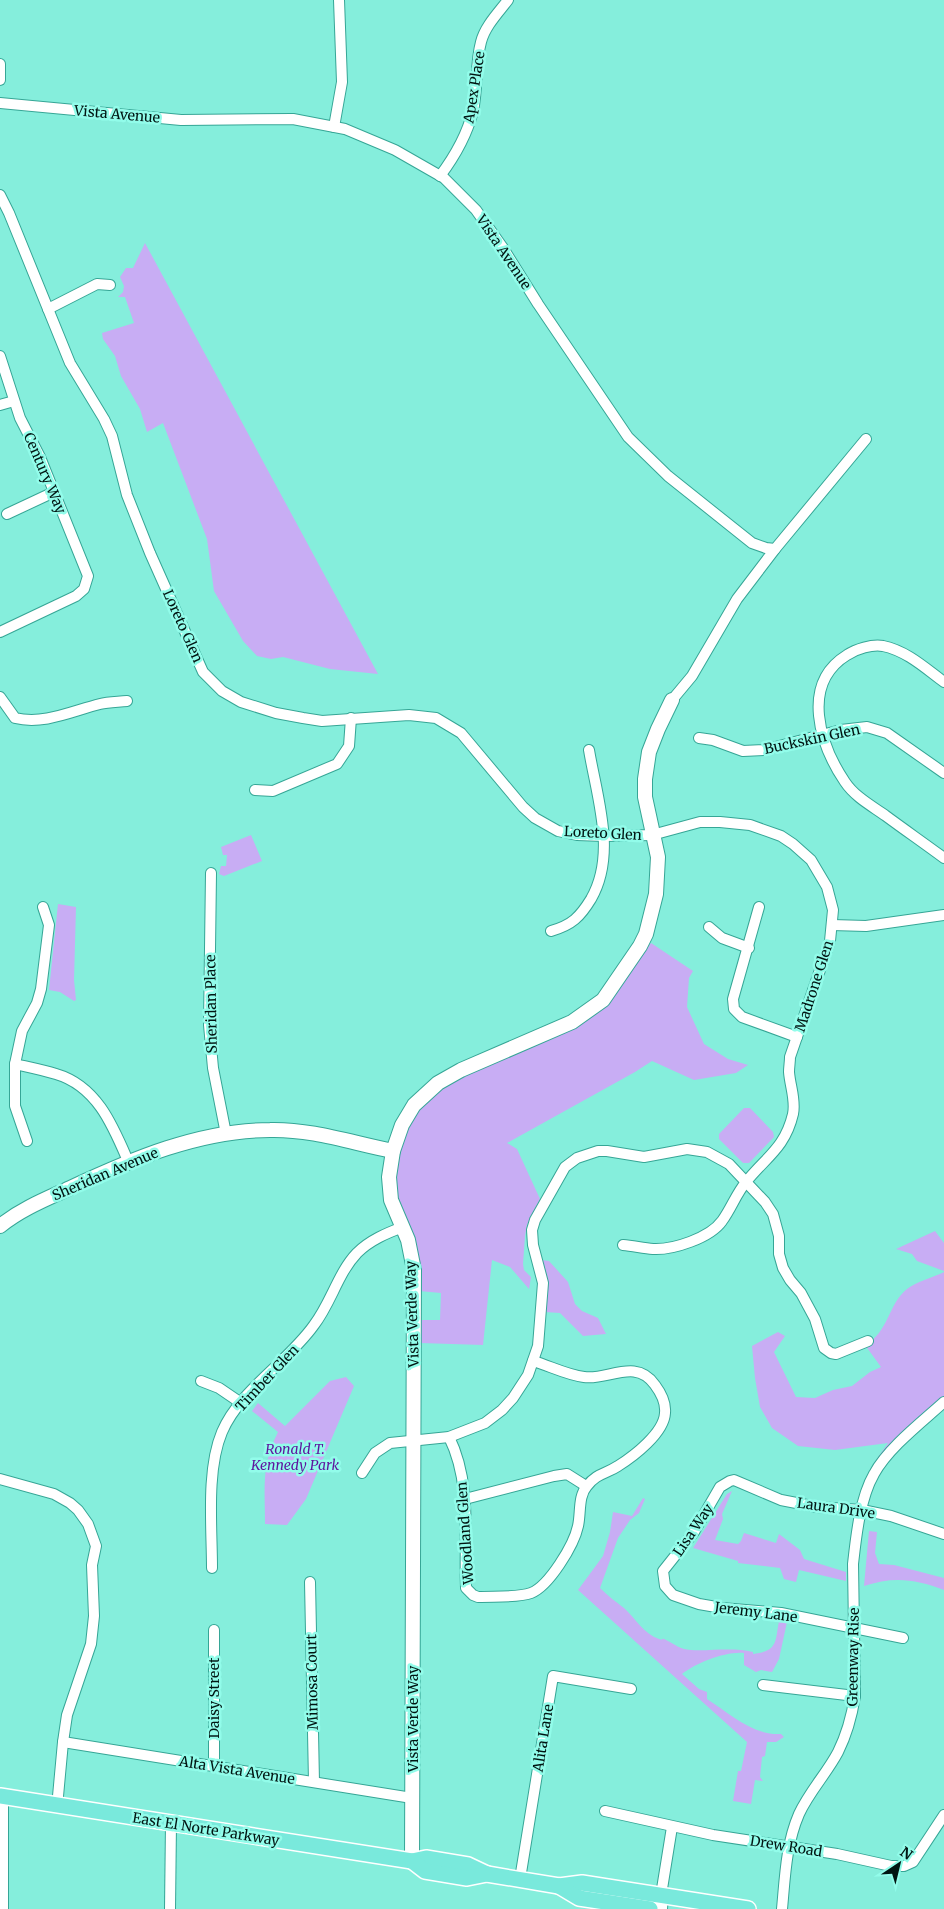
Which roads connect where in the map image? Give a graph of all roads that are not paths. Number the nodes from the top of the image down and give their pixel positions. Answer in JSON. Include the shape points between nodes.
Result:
{"nodes":[{"id":1,"x":339,"y":0,"type":"edge"},
{"id":2,"x":508,"y":0,"type":"edge"},
{"id":3,"x":0,"y":64,"type":"edge"},
{"id":4,"x":0,"y":80,"type":"edge"},
{"id":5,"x":0,"y":103,"type":"edge"},
{"id":6,"x":334,"y":127,"type":"junction"},
{"id":7,"x":440,"y":176,"type":"junction"},
{"id":8,"x":0,"y":195,"type":"edge"},
{"id":9,"x":110,"y":285,"type":"dead end"},
{"id":10,"x":48,"y":309,"type":"junction"},
{"id":11,"x":0,"y":356,"type":"edge"},
{"id":12,"x":14,"y":400,"type":"junction"},
{"id":13,"x":0,"y":406,"type":"edge"},
{"id":14,"x":866,"y":439,"type":"dead end"},
{"id":15,"x":54,"y":492,"type":"junction"},
{"id":16,"x":7,"y":514,"type":"dead end"},
{"id":17,"x":775,"y":549,"type":"junction"},
{"id":18,"x":0,"y":632,"type":"edge"},
{"id":19,"x":944,"y":682,"type":"edge"},
{"id":20,"x":0,"y":697,"type":"edge"},
{"id":21,"x":672,"y":700,"type":"joint"},
{"id":22,"x":127,"y":701,"type":"dead end"},
{"id":23,"x":351,"y":718,"type":"junction"},
{"id":24,"x":823,"y":736,"type":"junction"},
{"id":25,"x":698,"y":738,"type":"dead end"},
{"id":26,"x":589,"y":750,"type":"dead end"},
{"id":27,"x":944,"y":773,"type":"edge"},
{"id":28,"x":255,"y":790,"type":"dead end"},
{"id":29,"x":652,"y":835,"type":"junction"},
{"id":30,"x":604,"y":836,"type":"junction"},
{"id":31,"x":944,"y":858,"type":"edge"},
{"id":32,"x":211,"y":873,"type":"dead end"},
{"id":33,"x":43,"y":907,"type":"dead end"},
{"id":34,"x":760,"y":907,"type":"dead end"},
{"id":35,"x":944,"y":915,"type":"edge"},
{"id":36,"x":832,"y":925,"type":"junction"},
{"id":37,"x":709,"y":927,"type":"dead end"},
{"id":38,"x":551,"y":931,"type":"dead end"},
{"id":39,"x":748,"y":948,"type":"junction"},
{"id":40,"x":797,"y":1037,"type":"junction"},
{"id":41,"x":14,"y":1064,"type":"junction"},
{"id":42,"x":226,"y":1134,"type":"junction"},
{"id":43,"x":27,"y":1141,"type":"dead end"},
{"id":44,"x":393,"y":1151,"type":"junction"},
{"id":45,"x":128,"y":1161,"type":"junction"},
{"id":46,"x":746,"y":1181,"type":"junction"},
{"id":47,"x":0,"y":1226,"type":"edge"},
{"id":48,"x":403,"y":1226,"type":"junction"},
{"id":49,"x":623,"y":1245,"type":"dead end"},
{"id":50,"x":868,"y":1342,"type":"dead end"},
{"id":51,"x":534,"y":1361,"type":"junction"},
{"id":52,"x":201,"y":1381,"type":"dead end"},
{"id":53,"x":944,"y":1402,"type":"edge"},
{"id":54,"x":241,"y":1403,"type":"junction"},
{"id":55,"x":449,"y":1437,"type":"junction"},
{"id":56,"x":414,"y":1441,"type":"junction"},
{"id":57,"x":362,"y":1474,"type":"dead end"},
{"id":58,"x":0,"y":1479,"type":"edge"},
{"id":59,"x":730,"y":1481,"type":"joint"},
{"id":60,"x":586,"y":1486,"type":"junction"},
{"id":61,"x":465,"y":1499,"type":"junction"},
{"id":62,"x":862,"y":1510,"type":"junction"},
{"id":63,"x":944,"y":1534,"type":"edge"},
{"id":64,"x":212,"y":1568,"type":"dead end"},
{"id":65,"x":310,"y":1582,"type":"dead end"},
{"id":66,"x":664,"y":1582,"type":"joint"},
{"id":67,"x":855,"y":1628,"type":"junction"},
{"id":68,"x":214,"y":1630,"type":"dead end"},
{"id":69,"x":903,"y":1638,"type":"dead end"},
{"id":70,"x":763,"y":1685,"type":"dead end"},
{"id":71,"x":632,"y":1689,"type":"dead end"},
{"id":72,"x":855,"y":1696,"type":"junction"},
{"id":73,"x":63,"y":1742,"type":"junction"},
{"id":74,"x":214,"y":1766,"type":"junction"},
{"id":75,"x":314,"y":1782,"type":"junction"},
{"id":76,"x":2,"y":1797,"type":"edge"},
{"id":77,"x":412,"y":1798,"type":"junction"},
{"id":78,"x":57,"y":1806,"type":"junction"},
{"id":79,"x":605,"y":1811,"type":"dead end"},
{"id":80,"x":944,"y":1815,"type":"edge"},
{"id":81,"x":171,"y":1823,"type":"junction"},
{"id":82,"x":672,"y":1827,"type":"junction"},
{"id":83,"x":789,"y":1847,"type":"junction"},
{"id":84,"x":412,"y":1861,"type":"junction"},
{"id":85,"x":520,"y":1879,"type":"junction"},
{"id":86,"x":559,"y":1886,"type":"junction"},
{"id":87,"x":661,"y":1902,"type":"edge"},
{"id":88,"x":3,"y":1909,"type":"edge"},
{"id":89,"x":170,"y":1909,"type":"edge"},
{"id":90,"x":650,"y":1909,"type":"edge"},
{"id":91,"x":748,"y":1909,"type":"edge"},
{"id":92,"x":782,"y":1909,"type":"edge"}],
"edges":[{"from":1,"to":6,"type":"street","via":[[342,82]]},
{"from":2,"to":7,"type":"street","name":"Apex Place","via":[[481,40],[473,110],[453,160]]},
{"from":3,"to":4,"type":"street"},
{"from":5,"to":6,"type":"street","name":"Vista Avenue","via":[[181,120],[293,120]]},
{"from":6,"to":7,"type":"street","name":"Vista Avenue","via":[[395,150]]},
{"from":7,"to":17,"type":"street","name":"Vista Avenue","via":[[476,210],[628,438],[668,476],[752,543]]},
{"from":8,"to":10,"type":"street","name":"Loreto Glen"},
{"from":9,"to":10,"type":"street","via":[[97,284]]},
{"from":10,"to":23,"type":"street","name":"Loreto Glen","via":[[70,363],[112,436],[127,495],[203,672],[222,691],[241,702],[322,721]]},
{"from":11,"to":12,"type":"street","name":"Century Way"},
{"from":12,"to":13,"type":"street"},
{"from":12,"to":15,"type":"street","name":"Century Way"},
{"from":14,"to":17,"type":"street"},
{"from":15,"to":16,"type":"street"},
{"from":15,"to":18,"type":"street","name":"Century Way","via":[[88,576],[84,589],[76,596]]},
{"from":17,"to":21,"type":"street","via":[[737,598],[692,676]]},
{"from":19,"to":24,"type":"street","via":[[901,651],[881,645],[856,649],[837,661],[824,678],[818,696]]},
{"from":20,"to":22,"type":"street","via":[[15,718],[38,720],[102,703]]},
{"from":21,"to":29,"type":"street","name":"Vista Verde Way","via":[[649,752],[645,797]]},
{"from":23,"to":28,"type":"street","via":[[349,746],[337,764],[273,791]]},
{"from":23,"to":30,"type":"street","name":"Loreto Glen","via":[[409,715],[436,718],[461,732],[534,818],[558,831]]},
{"from":24,"to":25,"type":"street","name":"Buckskin Glen","via":[[764,750],[742,751]]},
{"from":24,"to":27,"type":"street","name":"Buckskin Glen","via":[[856,727],[876,729],[887,733]]},
{"from":24,"to":31,"type":"street","via":[[846,783],[861,799]]},
{"from":26,"to":30,"type":"street"},
{"from":29,"to":30,"type":"street","name":"Loreto Glen"},
{"from":29,"to":36,"type":"street","name":"Madrone Glen","via":[[700,822],[720,822],[750,825],[780,836],[811,860],[827,887],[833,910]]},
{"from":29,"to":44,"type":"street","name":"Vista Verde Way","via":[[658,857],[656,894],[646,934],[603,1000],[572,1022],[438,1083],[414,1105],[402,1125]]},
{"from":30,"to":38,"type":"street","via":[[604,863],[594,892],[578,917],[568,926]]},
{"from":32,"to":42,"type":"street","name":"Sheridan Place","via":[[209,1025],[213,1068]]},
{"from":33,"to":41,"type":"street","via":[[48,925],[41,988],[22,1031]]},
{"from":34,"to":39,"type":"street"},
{"from":35,"to":36,"type":"street","via":[[866,926]]},
{"from":36,"to":40,"type":"street","name":"Madrone Glen","via":[[830,941]]},
{"from":37,"to":39,"type":"street","via":[[722,938]]},
{"from":39,"to":40,"type":"street","via":[[733,1000],[734,1009],[742,1017]]},
{"from":40,"to":46,"type":"street","name":"Madrone Glen","via":[[789,1072],[794,1112],[786,1137]]},
{"from":41,"to":43,"type":"street","via":[[15,1106]]},
{"from":41,"to":45,"type":"street","via":[[57,1074],[93,1097],[114,1128]]},
{"from":42,"to":44,"type":"street","name":"Sheridan Avenue","via":[[249,1130],[295,1131]]},
{"from":42,"to":45,"type":"street","name":"Sheridan Avenue"},
{"from":44,"to":48,"type":"street","name":"Vista Verde Way","via":[[389,1177],[391,1200]]},
{"from":45,"to":47,"type":"street","name":"Sheridan Avenue","via":[[33,1205]]},
{"from":46,"to":49,"type":"street","name":"Madrone Glen","via":[[714,1230],[686,1244],[663,1248]]},
{"from":46,"to":50,"type":"street","via":[[773,1214],[783,1268],[801,1293],[824,1348],[836,1354]]},
{"from":46,"to":51,"type":"street","via":[[729,1164],[707,1152],[687,1149],[644,1157],[598,1151],[577,1158],[565,1167],[532,1230],[543,1283]]},
{"from":48,"to":54,"type":"street","name":"Timber Glen","via":[[383,1234],[358,1253],[315,1325]]},
{"from":48,"to":56,"type":"street","name":"Vista Verde Way","via":[[414,1270]]},
{"from":51,"to":55,"type":"street","via":[[523,1383],[502,1410],[485,1423]]},
{"from":51,"to":60,"type":"street","via":[[584,1377],[618,1371],[639,1372],[654,1383],[665,1404],[665,1415],[656,1433],[635,1455],[596,1476]]},
{"from":52,"to":54,"type":"street","via":[[219,1388]]},
{"from":53,"to":62,"type":"street","name":"Greenway Rise","via":[[885,1457],[867,1488]]},
{"from":54,"to":64,"type":"street","name":"Timber Glen","via":[[223,1430],[211,1485]]},
{"from":55,"to":56,"type":"street"},
{"from":55,"to":61,"type":"street","name":"Woodland Glen","via":[[456,1449]]},
{"from":56,"to":57,"type":"street","via":[[390,1442],[375,1453]]},
{"from":56,"to":77,"type":"street","name":"Vista Verde Way"},
{"from":58,"to":73,"type":"street","via":[[54,1494],[70,1502],[88,1524],[96,1546],[92,1565],[94,1616],[91,1644],[70,1701]]},
{"from":59,"to":62,"type":"street","name":"Laura Drive","via":[[781,1500],[817,1507]]},
{"from":59,"to":66,"type":"street","name":"Lisa Way","via":[[720,1487],[694,1532],[664,1571]]},
{"from":60,"to":61,"type":"street","via":[[567,1474]]},
{"from":60,"to":61,"type":"street","name":"Woodland Glen","via":[[578,1527],[569,1549],[547,1581],[532,1593],[522,1595],[478,1596],[466,1588]]},
{"from":62,"to":63,"type":"street","name":"Laura Drive"},
{"from":62,"to":67,"type":"street","name":"Greenway Rise","via":[[853,1564]]},
{"from":65,"to":75,"type":"street","name":"Mimosa Court"},
{"from":66,"to":67,"type":"street","name":"Jeremy Lane","via":[[673,1595],[700,1604],[781,1613]]},
{"from":67,"to":69,"type":"street","name":"Jeremy Lane"},
{"from":67,"to":72,"type":"street","name":"Greenway Rise"},
{"from":68,"to":74,"type":"street","name":"Daisy Street"},
{"from":70,"to":72,"type":"street"},
{"from":71,"to":85,"type":"street","name":"Alita Lane","via":[[553,1676]]},
{"from":72,"to":83,"type":"street","name":"Greenway Rise","via":[[852,1717],[838,1752],[800,1812]]},
{"from":73,"to":74,"type":"street","name":"Alta Vista Avenue"},
{"from":73,"to":78,"type":"street"},
{"from":74,"to":75,"type":"street","name":"Alta Vista Avenue"},
{"from":75,"to":77,"type":"street","name":"Alta Vista Avenue"},
{"from":76,"to":78,"type":"main road","name":"East El Norte Parkway"},
{"from":76,"to":88,"type":"street"},
{"from":77,"to":84,"type":"street","name":"Vista Verde Way"},
{"from":78,"to":81,"type":"main road","name":"East El Norte Parkway"},
{"from":79,"to":82,"type":"street","name":"Drew Road"},
{"from":80,"to":83,"type":"street","name":"Drew Road","via":[[913,1862],[904,1866]]},
{"from":81,"to":84,"type":"main road","name":"East El Norte Parkway"},
{"from":81,"to":89,"type":"street"},
{"from":82,"to":83,"type":"street","name":"Drew Road"},
{"from":82,"to":87,"type":"street"},
{"from":83,"to":92,"type":"street","name":"Greenway Rise"},
{"from":84,"to":85,"type":"main road","name":"East El Norte Parkway","via":[[426,1858],[468,1865],[486,1874]]},
{"from":85,"to":86,"type":"main road","name":"East El Norte Parkway"},
{"from":86,"to":87,"type":"main road","name":"East El Norte Parkway","via":[[582,1884]]},
{"from":86,"to":90,"type":"main road","name":"East El Norte Parkway","via":[[580,1898]]},
{"from":87,"to":91,"type":"main road","name":"East El Norte Parkway"}]}
